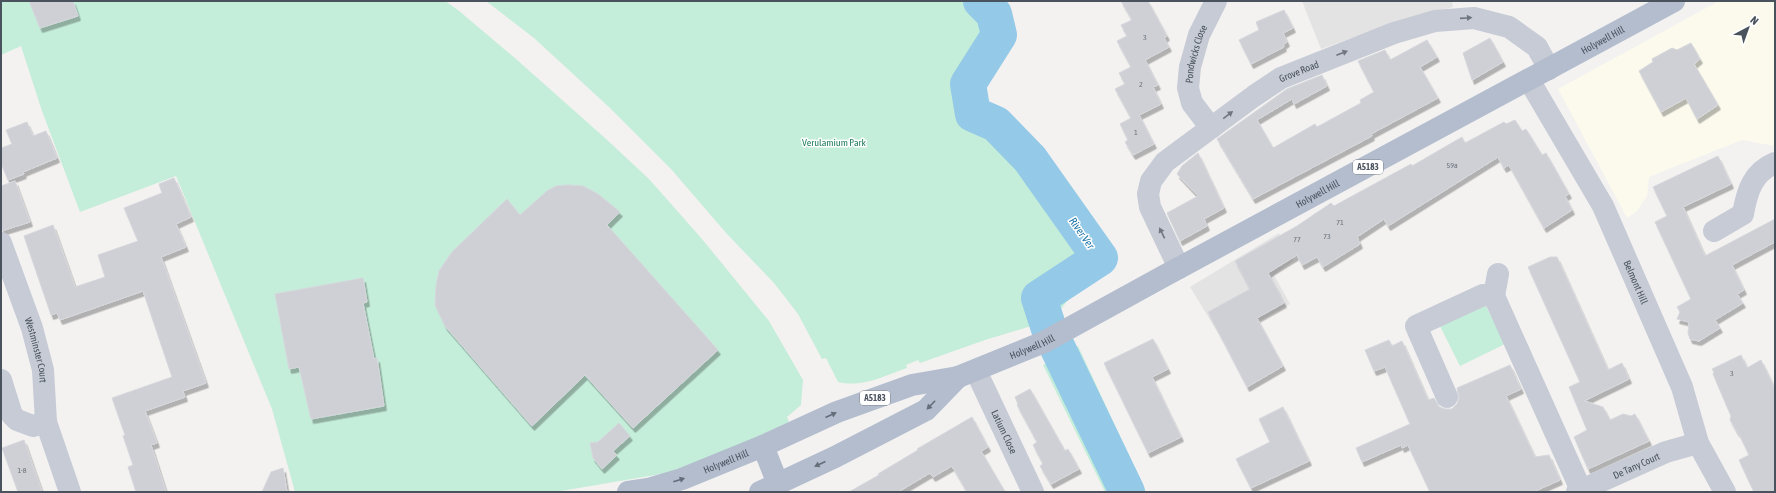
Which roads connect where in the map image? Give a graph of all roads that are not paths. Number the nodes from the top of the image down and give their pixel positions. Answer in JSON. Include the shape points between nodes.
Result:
{"nodes":[{"id":1,"x":1216,"y":1,"type":"edge"},
{"id":2,"x":1674,"y":1,"type":"edge"},
{"id":3,"x":1549,"y":69,"type":"junction"},
{"id":4,"x":1528,"y":80,"type":"junction"},
{"id":5,"x":1211,"y":128,"type":"junction"},
{"id":6,"x":1775,"y":163,"type":"edge"},
{"id":7,"x":1714,"y":231,"type":"dead end"},
{"id":8,"x":1,"y":243,"type":"edge"},
{"id":9,"x":1179,"y":268,"type":"junction"},
{"id":10,"x":1498,"y":274,"type":"dead end"},
{"id":11,"x":8,"y":286,"type":"edge"},
{"id":12,"x":1494,"y":296,"type":"junction"},
{"id":13,"x":967,"y":374,"type":"junction"},
{"id":14,"x":1,"y":380,"type":"edge"},
{"id":15,"x":1447,"y":397,"type":"dead end"},
{"id":16,"x":46,"y":422,"type":"junction"},
{"id":17,"x":1698,"y":443,"type":"junction"},
{"id":18,"x":763,"y":446,"type":"junction"},
{"id":19,"x":769,"y":488,"type":"edge"},
{"id":20,"x":1579,"y":491,"type":"edge"},
{"id":21,"x":70,"y":492,"type":"edge"},
{"id":22,"x":628,"y":492,"type":"edge"},
{"id":23,"x":1033,"y":492,"type":"edge"},
{"id":24,"x":1725,"y":492,"type":"edge"}],
"edges":[{"from":1,"to":5,"type":"street","name":"Pondwicks Close","via":[[1199,35],[1190,67],[1188,88],[1192,103]]},
{"from":2,"to":3,"type":"main road","name":"Holywell Hill","number":"A5183"},
{"from":3,"to":4,"type":"main road","name":"Holywell Hill","number":"A5183"},
{"from":5,"to":3,"type":"street","name":"Grove Road","one_way":true,"via":[[1281,78],[1394,32],[1435,21],[1474,18],[1509,27],[1537,47]]},
{"from":4,"to":9,"type":"main road","name":"Holywell Hill","number":"A5183"},
{"from":4,"to":17,"type":"street","name":"Belmont Hill","via":[[1602,206],[1682,387]]},
{"from":9,"to":5,"type":"street","name":"Grove Road","one_way":true,"via":[[1150,207],[1148,194],[1151,181],[1165,162]]},
{"from":6,"to":7,"type":"street","via":[[1765,167],[1754,179],[1746,196],[1744,214]]},
{"from":8,"to":11,"type":"street","name":"Westminster Court"},
{"from":9,"to":13,"type":"main road","name":"Holywell Hill","number":"A5183","via":[[1053,338]]},
{"from":10,"to":12,"type":"street"},
{"from":11,"to":16,"type":"street","name":"Westminster Court","via":[[32,328],[43,370]]},
{"from":12,"to":15,"type":"street","via":[[1483,295],[1416,326]]},
{"from":12,"to":20,"type":"street"},
{"from":18,"to":13,"type":"main road","name":"Holywell Hill","number":"A5183","one_way":true,"via":[[837,412],[912,385]]},
{"from":13,"to":19,"type":"main road","name":"Holywell Hill","number":"A5183","one_way":true,"via":[[926,410]]},
{"from":13,"to":23,"type":"street","name":"Latium Close"},
{"from":14,"to":16,"type":"street","via":[[12,415],[17,420],[33,426]]},
{"from":16,"to":21,"type":"street","name":"Westminster Court"},
{"from":17,"to":20,"type":"street","name":"De Tany Court","via":[[1666,452]]},
{"from":17,"to":24,"type":"street","name":"Belmont Hill"},
{"from":18,"to":19,"type":"main road"},
{"from":22,"to":18,"type":"main road","name":"Holywell Hill","number":"A5183","one_way":true,"via":[[682,479]]}]}
